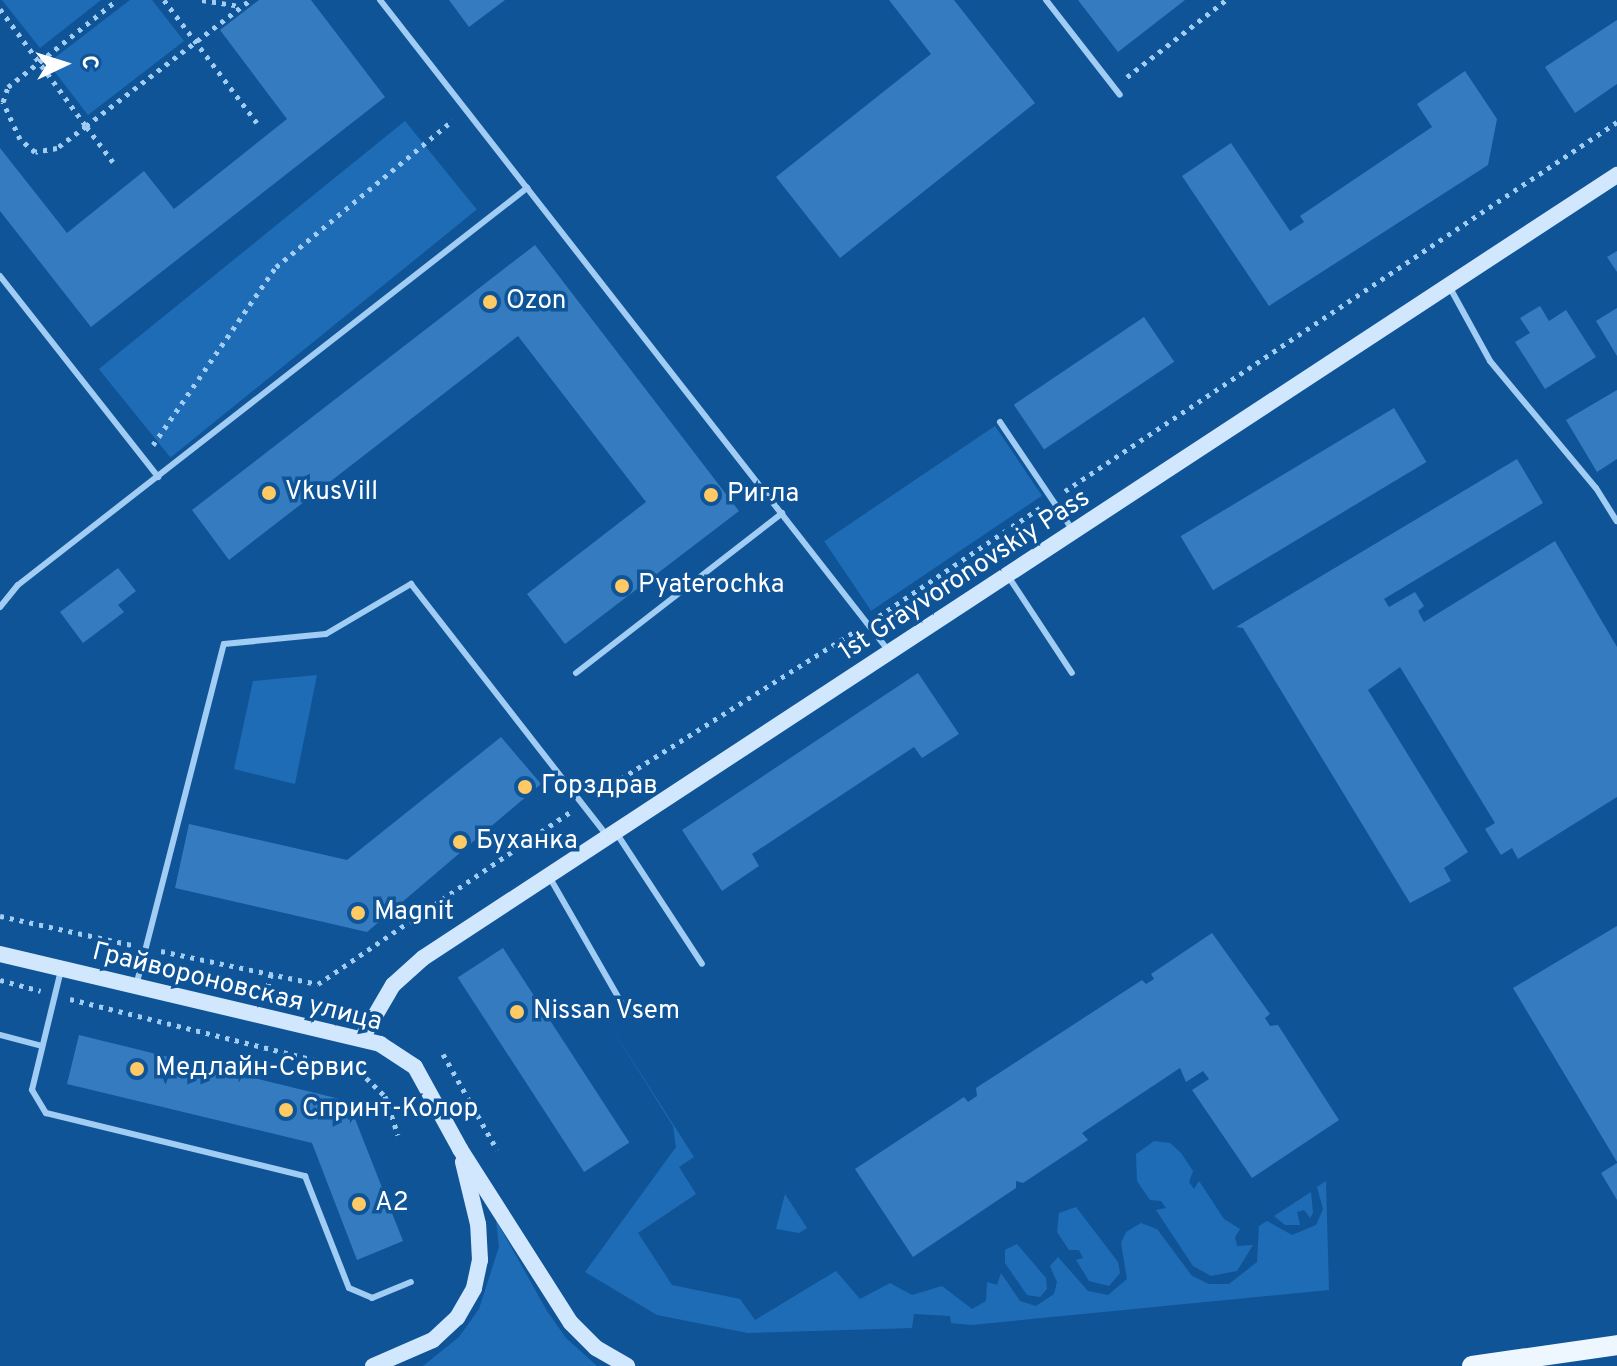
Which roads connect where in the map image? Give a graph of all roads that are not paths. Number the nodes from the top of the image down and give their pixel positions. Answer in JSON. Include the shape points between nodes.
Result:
{"nodes":[{"id":1,"x":380,"y":0,"type":"edge"},
{"id":2,"x":1046,"y":0,"type":"edge"},
{"id":3,"x":1120,"y":95,"type":"dead end"},
{"id":4,"x":1617,"y":175,"type":"edge"},
{"id":5,"x":527,"y":188,"type":"junction"},
{"id":6,"x":0,"y":276,"type":"edge"},
{"id":7,"x":1449,"y":286,"type":"junction"},
{"id":8,"x":1000,"y":422,"type":"dead end"},
{"id":9,"x":158,"y":477,"type":"junction"},
{"id":10,"x":782,"y":513,"type":"junction"},
{"id":11,"x":1617,"y":521,"type":"edge"},
{"id":12,"x":1075,"y":533,"type":"junction"},
{"id":13,"x":1008,"y":576,"type":"junction"},
{"id":14,"x":0,"y":607,"type":"edge"},
{"id":15,"x":891,"y":653,"type":"junction"},
{"id":16,"x":576,"y":673,"type":"dead end"},
{"id":17,"x":1072,"y":673,"type":"dead end"},
{"id":18,"x":611,"y":834,"type":"junction"},
{"id":19,"x":548,"y":875,"type":"junction"},
{"id":20,"x":0,"y":954,"type":"edge"},
{"id":21,"x":702,"y":964,"type":"dead end"},
{"id":22,"x":61,"y":970,"type":"junction"},
{"id":23,"x":135,"y":989,"type":"junction"},
{"id":24,"x":628,"y":1014,"type":"dead end"},
{"id":25,"x":0,"y":1035,"type":"edge"},
{"id":26,"x":362,"y":1038,"type":"junction"},
{"id":27,"x":42,"y":1046,"type":"junction"},
{"id":28,"x":460,"y":1149,"type":"junction"},
{"id":29,"x":411,"y":1282,"type":"dead end"},
{"id":30,"x":1617,"y":1345,"type":"edge"},
{"id":31,"x":373,"y":1366,"type":"edge"},
{"id":32,"x":627,"y":1366,"type":"edge"},
{"id":33,"x":1472,"y":1366,"type":"edge"}],
"edges":[{"from":1,"to":5,"type":"lane"},
{"from":2,"to":3,"type":"lane"},
{"from":4,"to":7,"type":"main road","name":"1st Grayvoronovskiy Pass"},
{"from":5,"to":9,"type":"lane"},
{"from":5,"to":10,"type":"lane"},
{"from":6,"to":9,"type":"lane"},
{"from":7,"to":11,"type":"lane","via":[[1490,361],[1596,488]]},
{"from":7,"to":12,"type":"main road","name":"1st Grayvoronovskiy Pass"},
{"from":8,"to":12,"type":"lane"},
{"from":9,"to":14,"type":"lane","via":[[18,585]]},
{"from":10,"to":15,"type":"lane"},
{"from":10,"to":16,"type":"lane"},
{"from":12,"to":13,"type":"main road","name":"1st Grayvoronovskiy Pass"},
{"from":13,"to":15,"type":"main road","name":"1st Grayvoronovskiy Pass"},
{"from":13,"to":17,"type":"lane"},
{"from":15,"to":18,"type":"main road","name":"1st Grayvoronovskiy Pass"},
{"from":18,"to":19,"type":"main road","name":"1st Grayvoronovskiy Pass"},
{"from":18,"to":21,"type":"lane"},
{"from":18,"to":23,"type":"lane","via":[[581,804],[411,584],[326,634],[224,644]]},
{"from":19,"to":24,"type":"lane"},
{"from":19,"to":26,"type":"main road","name":"1st Grayvoronovskiy Pass","via":[[423,958],[393,985]]},
{"from":20,"to":22,"type":"main road","name":"Грайвороновская улица"},
{"from":22,"to":23,"type":"main road","name":"Грайвороновская улица"},
{"from":22,"to":27,"type":"lane"},
{"from":23,"to":26,"type":"main road","name":"Грайвороновская улица"},
{"from":25,"to":27,"type":"lane"},
{"from":26,"to":28,"type":"main road","name":"Грайвороновская улица","via":[[415,1067]]},
{"from":27,"to":29,"type":"lane","via":[[32,1090],[46,1113],[305,1176],[349,1288],[372,1298]]},
{"from":28,"to":31,"type":"main road","via":[[478,1224],[480,1260],[474,1288],[457,1318],[433,1340]]},
{"from":28,"to":32,"type":"main road","via":[[571,1323],[596,1348]]},
{"from":30,"to":33,"type":"main road"}]}
